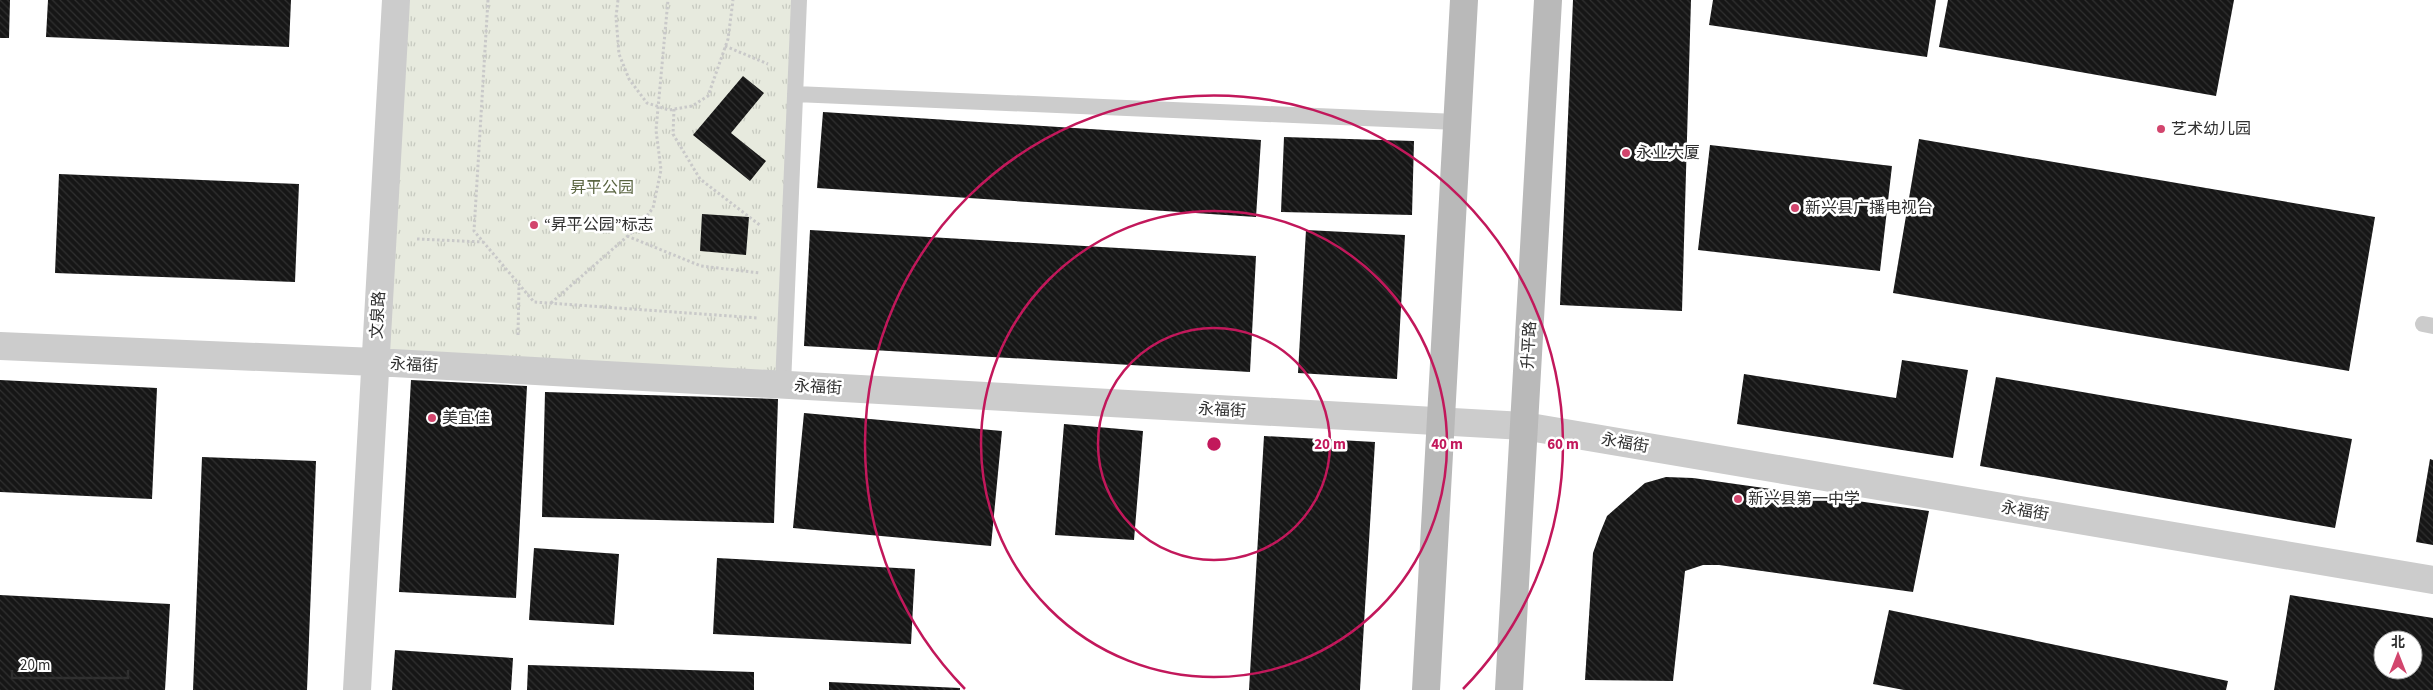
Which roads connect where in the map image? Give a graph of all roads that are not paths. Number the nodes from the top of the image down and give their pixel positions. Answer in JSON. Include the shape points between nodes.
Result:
{"nodes":[{"id":1,"x":396,"y":0,"type":"edge"},
{"id":2,"x":799,"y":0,"type":"edge"},
{"id":3,"x":1464,"y":0,"type":"edge"},
{"id":4,"x":1548,"y":0,"type":"edge"},
{"id":5,"x":795,"y":94,"type":"junction"},
{"id":6,"x":1457,"y":122,"type":"junction"},
{"id":7,"x":0,"y":346,"type":"edge"},
{"id":8,"x":375,"y":362,"type":"junction"},
{"id":9,"x":783,"y":385,"type":"junction"},
{"id":10,"x":1441,"y":422,"type":"junction"},
{"id":11,"x":1524,"y":426,"type":"junction"},
{"id":12,"x":2433,"y":580,"type":"edge"},
{"id":13,"x":357,"y":690,"type":"edge"},
{"id":14,"x":1426,"y":690,"type":"edge"},
{"id":15,"x":1510,"y":690,"type":"edge"}],
"edges":[{"from":1,"to":8,"type":"street","name":"文泉路"},
{"from":2,"to":5,"type":"lane"},
{"from":3,"to":6,"type":"street"},
{"from":4,"to":11,"type":"street","name":"升平路"},
{"from":5,"to":6,"type":"lane"},
{"from":5,"to":9,"type":"lane"},
{"from":6,"to":10,"type":"street"},
{"from":7,"to":8,"type":"street","name":"永福街"},
{"from":8,"to":9,"type":"street","name":"永福街"},
{"from":8,"to":13,"type":"street","name":"文泉路"},
{"from":9,"to":10,"type":"street","name":"永福街"},
{"from":10,"to":11,"type":"street","name":"永福街"},
{"from":10,"to":14,"type":"street"},
{"from":11,"to":12,"type":"street","name":"永福街"},
{"from":11,"to":15,"type":"street","name":"升平路"}]}
